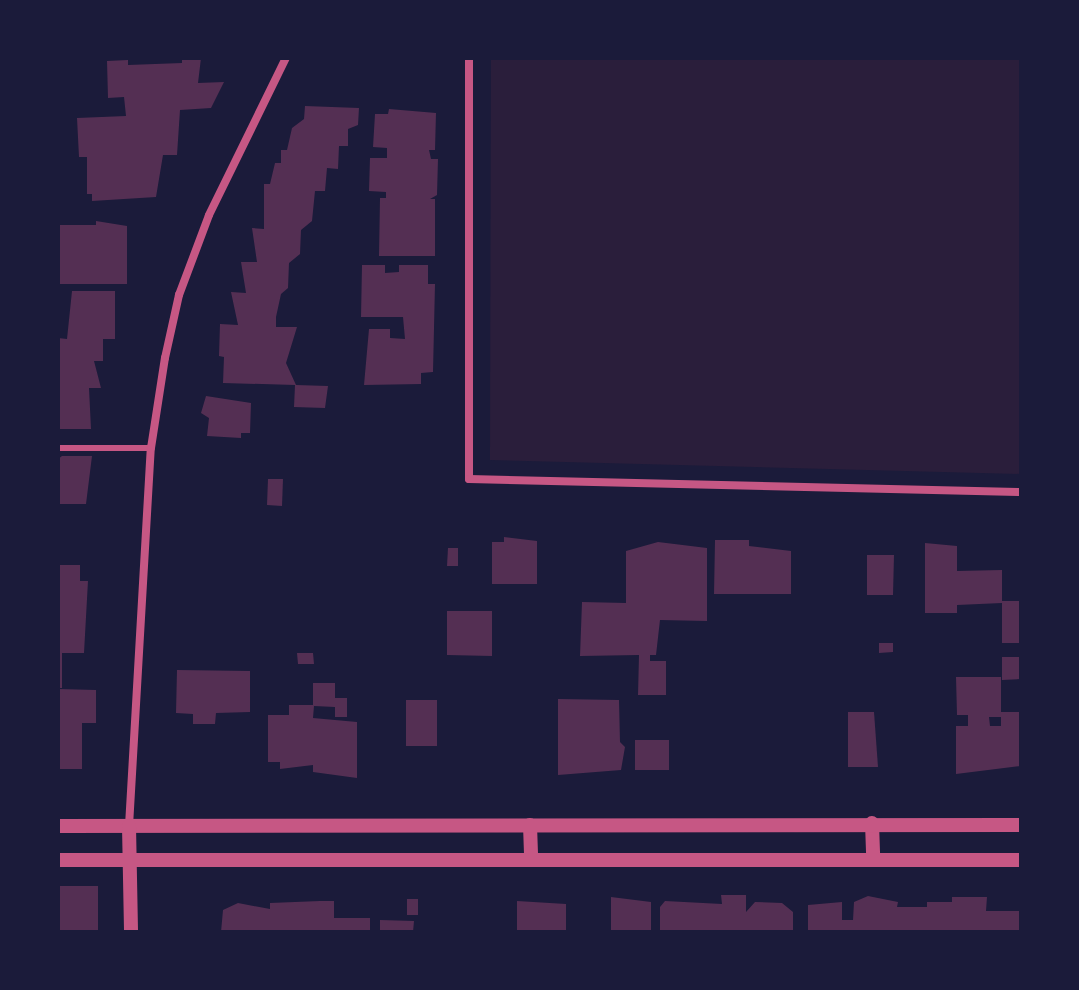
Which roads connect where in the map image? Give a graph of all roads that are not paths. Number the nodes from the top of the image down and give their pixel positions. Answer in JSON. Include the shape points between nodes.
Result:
{"nodes":[{"id":1,"x":286,"y":58,"type":"edge"},
{"id":2,"x":469,"y":58,"type":"edge"},
{"id":3,"x":58,"y":448,"type":"edge"},
{"id":4,"x":151,"y":448,"type":"junction"},
{"id":5,"x":1021,"y":492,"type":"edge"},
{"id":6,"x":872,"y":823,"type":"junction"},
{"id":7,"x":530,"y":825,"type":"junction"},
{"id":8,"x":1021,"y":825,"type":"edge"},
{"id":9,"x":58,"y":826,"type":"edge"},
{"id":10,"x":129,"y":826,"type":"junction"},
{"id":11,"x":531,"y":859,"type":"junction"},
{"id":12,"x":873,"y":859,"type":"junction"},
{"id":13,"x":58,"y":860,"type":"edge"},
{"id":14,"x":129,"y":860,"type":"junction"},
{"id":15,"x":1021,"y":860,"type":"edge"},
{"id":16,"x":131,"y":932,"type":"edge"}],
"edges":[{"from":1,"to":4,"type":"street","via":[[209,215],[179,295]]},
{"from":2,"to":5,"type":"street","via":[[469,479]]},
{"from":3,"to":4,"type":"lane"},
{"from":4,"to":10,"type":"street"},
{"from":6,"to":7,"type":"street"},
{"from":6,"to":8,"type":"street"},
{"from":6,"to":12,"type":"street"},
{"from":7,"to":10,"type":"street"},
{"from":7,"to":11,"type":"street"},
{"from":9,"to":10,"type":"street"},
{"from":10,"to":14,"type":"street"},
{"from":11,"to":12,"type":"street"},
{"from":11,"to":14,"type":"street"},
{"from":12,"to":15,"type":"street"},
{"from":13,"to":14,"type":"street"},
{"from":14,"to":16,"type":"street"}]}
